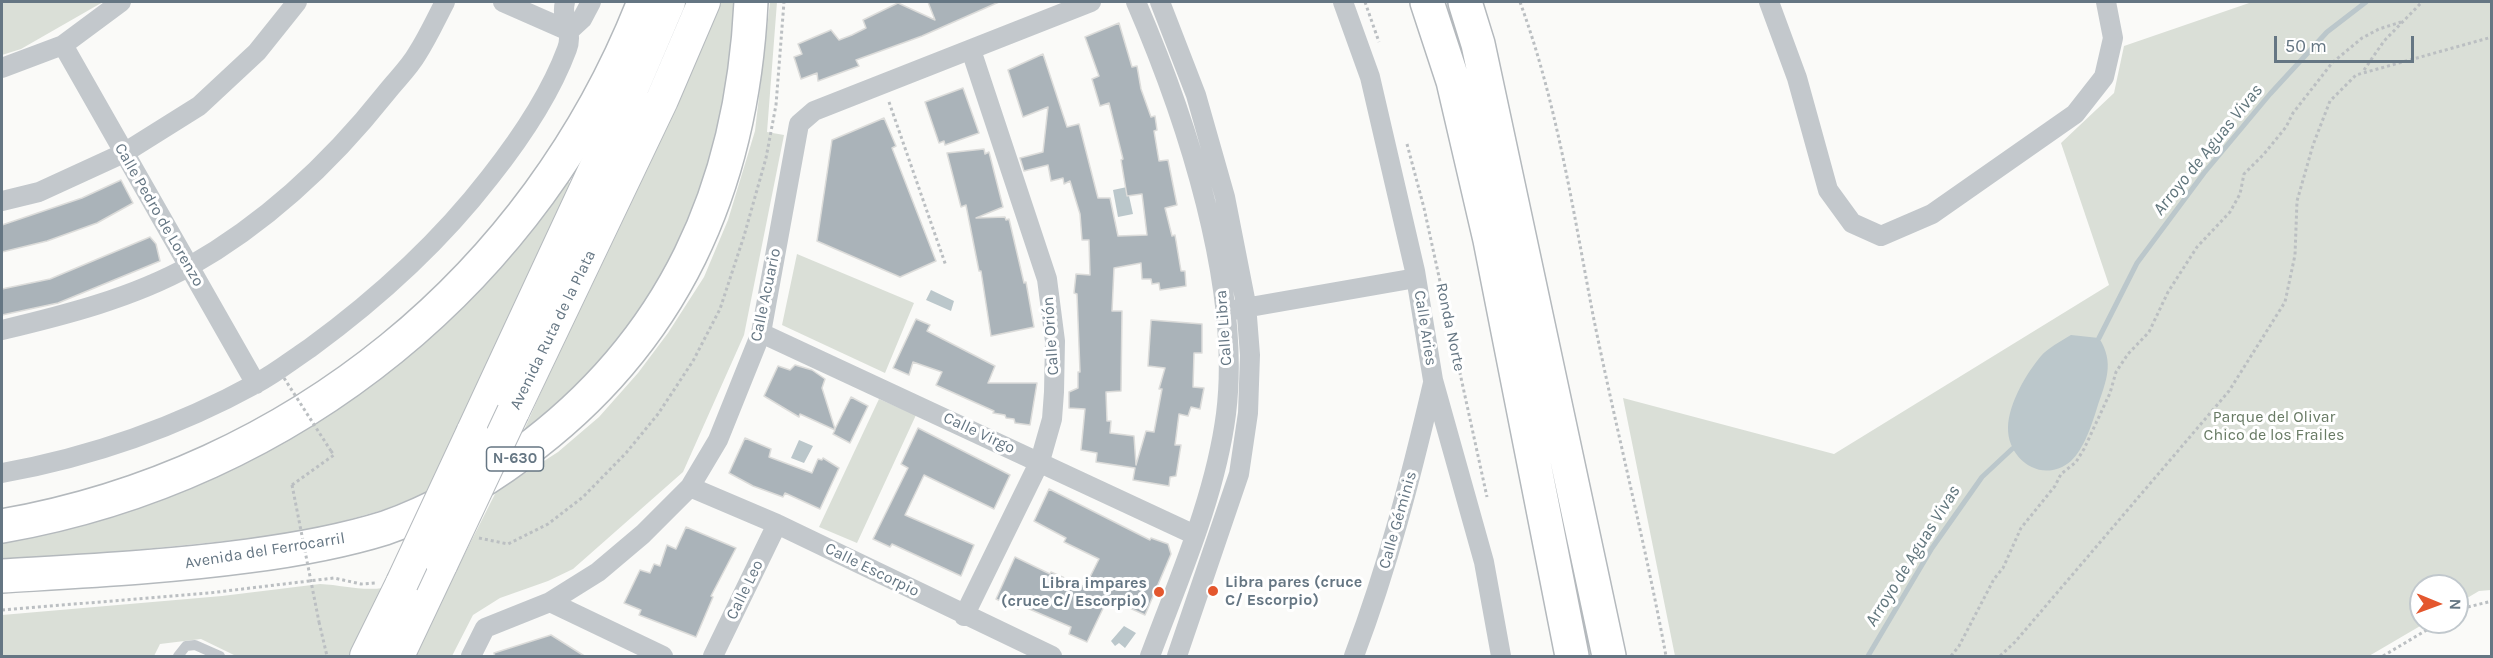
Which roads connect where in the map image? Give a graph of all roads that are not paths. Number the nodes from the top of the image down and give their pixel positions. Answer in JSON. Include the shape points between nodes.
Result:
{"nodes":[{"id":1,"x":121,"y":2,"type":"edge"},
{"id":2,"x":297,"y":2,"type":"edge"},
{"id":3,"x":445,"y":2,"type":"edge"},
{"id":4,"x":503,"y":2,"type":"edge"},
{"id":5,"x":566,"y":2,"type":"edge"},
{"id":6,"x":591,"y":2,"type":"edge"},
{"id":7,"x":644,"y":2,"type":"edge"},
{"id":8,"x":669,"y":2,"type":"edge"},
{"id":9,"x":704,"y":2,"type":"edge"},
{"id":10,"x":751,"y":2,"type":"edge"},
{"id":11,"x":1091,"y":2,"type":"edge"},
{"id":12,"x":1136,"y":2,"type":"edge"},
{"id":13,"x":1160,"y":2,"type":"edge"},
{"id":14,"x":1343,"y":2,"type":"edge"},
{"id":15,"x":1427,"y":2,"type":"edge"},
{"id":16,"x":1465,"y":2,"type":"edge"},
{"id":17,"x":1769,"y":2,"type":"edge"},
{"id":18,"x":2106,"y":2,"type":"edge"},
{"id":19,"x":569,"y":31,"type":"junction"},
{"id":20,"x":63,"y":45,"type":"junction"},
{"id":21,"x":971,"y":50,"type":"junction"},
{"id":22,"x":2,"y":68,"type":"edge"},
{"id":23,"x":124,"y":153,"type":"junction"},
{"id":24,"x":2,"y":201,"type":"edge"},
{"id":25,"x":189,"y":266,"type":"junction"},
{"id":26,"x":1416,"y":278,"type":"junction"},
{"id":27,"x":1246,"y":308,"type":"junction"},
{"id":28,"x":1224,"y":311,"type":"junction"},
{"id":29,"x":2,"y":330,"type":"edge"},
{"id":30,"x":761,"y":333,"type":"junction"},
{"id":31,"x":1433,"y":380,"type":"junction"},
{"id":32,"x":256,"y":384,"type":"junction"},
{"id":33,"x":1040,"y":461,"type":"junction"},
{"id":34,"x":2,"y":473,"type":"edge"},
{"id":35,"x":690,"y":487,"type":"junction"},
{"id":36,"x":777,"y":524,"type":"junction"},
{"id":37,"x":2,"y":526,"type":"edge"},
{"id":38,"x":1195,"y":535,"type":"junction"},
{"id":39,"x":2,"y":576,"type":"edge"},
{"id":40,"x":550,"y":602,"type":"junction"},
{"id":41,"x":964,"y":616,"type":"junction"},
{"id":42,"x":178,"y":657,"type":"edge"},
{"id":43,"x":220,"y":657,"type":"edge"},
{"id":44,"x":366,"y":657,"type":"edge"},
{"id":45,"x":398,"y":657,"type":"edge"},
{"id":46,"x":471,"y":657,"type":"edge"},
{"id":47,"x":663,"y":657,"type":"edge"},
{"id":48,"x":713,"y":657,"type":"edge"},
{"id":49,"x":1052,"y":657,"type":"edge"},
{"id":50,"x":1150,"y":657,"type":"edge"},
{"id":51,"x":1177,"y":657,"type":"edge"},
{"id":52,"x":1354,"y":657,"type":"edge"},
{"id":53,"x":1501,"y":657,"type":"edge"},
{"id":54,"x":1572,"y":657,"type":"edge"},
{"id":55,"x":1609,"y":657,"type":"edge"}],
"edges":[{"from":1,"to":20,"type":"street"},
{"from":2,"to":23,"type":"street","via":[[258,52],[200,106]]},
{"from":3,"to":25,"type":"street","via":[[417,54],[361,125],[306,181],[243,232]]},
{"from":4,"to":19,"type":"street"},
{"from":5,"to":19,"type":"street","via":[[562,13]]},
{"from":6,"to":19,"type":"street","via":[[582,19]]},
{"from":7,"to":37,"type":"highway","via":[[613,72],[557,168],[487,258],[413,332],[300,415],[189,471],[76,511]]},
{"from":8,"to":44,"type":"main road","name":"Avenida Ruta de la Plata","bridge":true},
{"from":9,"to":45,"type":"main road","name":"Avenida Ruta de la Plata","bridge":true,"via":[[662,100]]},
{"from":10,"to":39,"type":"highway","name":"Avenida del Ferrocarril","number":"N-630","via":[[737,119],[727,163],[701,234],[670,296],[647,329],[598,387],[556,428],[467,491],[424,513],[373,531],[313,546],[227,559]]},
{"from":11,"to":21,"type":"street","name":"Calle Acuario"},
{"from":12,"to":28,"type":"street","name":"Calle Libra","via":[[1190,149],[1216,252]]},
{"from":13,"to":27,"type":"street","name":"Calle Libra","via":[[1196,95],[1230,218]]},
{"from":14,"to":26,"type":"street","name":"Calle Aries","via":[[1370,77]]},
{"from":15,"to":54,"type":"highway","via":[[1453,81],[1490,240]]},
{"from":16,"to":55,"type":"highway","via":[[1478,44]]},
{"from":17,"to":18,"type":"street","via":[[1797,78],[1828,190],[1852,224],[1881,236],[1932,214],[2075,114],[2104,77],[2114,38]]},
{"from":19,"to":32,"type":"street","via":[[568,47],[552,83],[526,127],[444,231],[342,324]]},
{"from":20,"to":22,"type":"street"},
{"from":20,"to":23,"type":"street","name":"Calle Pedro de Lorenzo"},
{"from":21,"to":30,"type":"street","name":"Calle Acuario","via":[[814,111],[800,124]]},
{"from":21,"to":33,"type":"street","name":"Calle Orión","via":[[1047,279],[1054,341],[1054,392],[1052,419]]},
{"from":23,"to":24,"type":"street","via":[[39,192]]},
{"from":23,"to":25,"type":"street","name":"Calle Pedro de Lorenzo"},
{"from":25,"to":29,"type":"street","via":[[125,294]]},
{"from":25,"to":32,"type":"street","name":"Calle Pedro de Lorenzo"},
{"from":26,"to":27,"type":"street"},
{"from":26,"to":31,"type":"street","name":"Calle Aries"},
{"from":27,"to":28,"type":"street"},
{"from":27,"to":51,"type":"street","name":"Calle Libra","via":[[1250,356],[1248,413],[1239,474]]},
{"from":28,"to":38,"type":"street","name":"Calle Libra","via":[[1228,357],[1226,413],[1215,470]]},
{"from":30,"to":33,"type":"street","name":"Calle Virgo"},
{"from":30,"to":35,"type":"street","name":"Calle Acuario","via":[[718,440]]},
{"from":31,"to":52,"type":"street","name":"Calle Géminis","via":[[1404,506]]},
{"from":31,"to":53,"type":"street","name":"Calle Aries","via":[[1484,562]]},
{"from":32,"to":34,"type":"street","via":[[127,442]]},
{"from":33,"to":38,"type":"street","name":"Calle Virgo"},
{"from":33,"to":41,"type":"street","name":"Calle Orión"},
{"from":35,"to":36,"type":"street","name":"Calle Escorpio"},
{"from":35,"to":40,"type":"street","name":"Calle Acuario","via":[[608,564]]},
{"from":36,"to":41,"type":"street","name":"Calle Escorpio"},
{"from":36,"to":48,"type":"street","name":"Calle Leo"},
{"from":38,"to":50,"type":"street","name":"Calle Libra"},
{"from":40,"to":46,"type":"street","name":"Calle Acuario","via":[[485,628]]},
{"from":40,"to":47,"type":"street"},
{"from":41,"to":49,"type":"street","name":"Calle Escorpio"},
{"from":42,"to":43,"type":"lane","via":[[186,646],[195,645]]}]}
